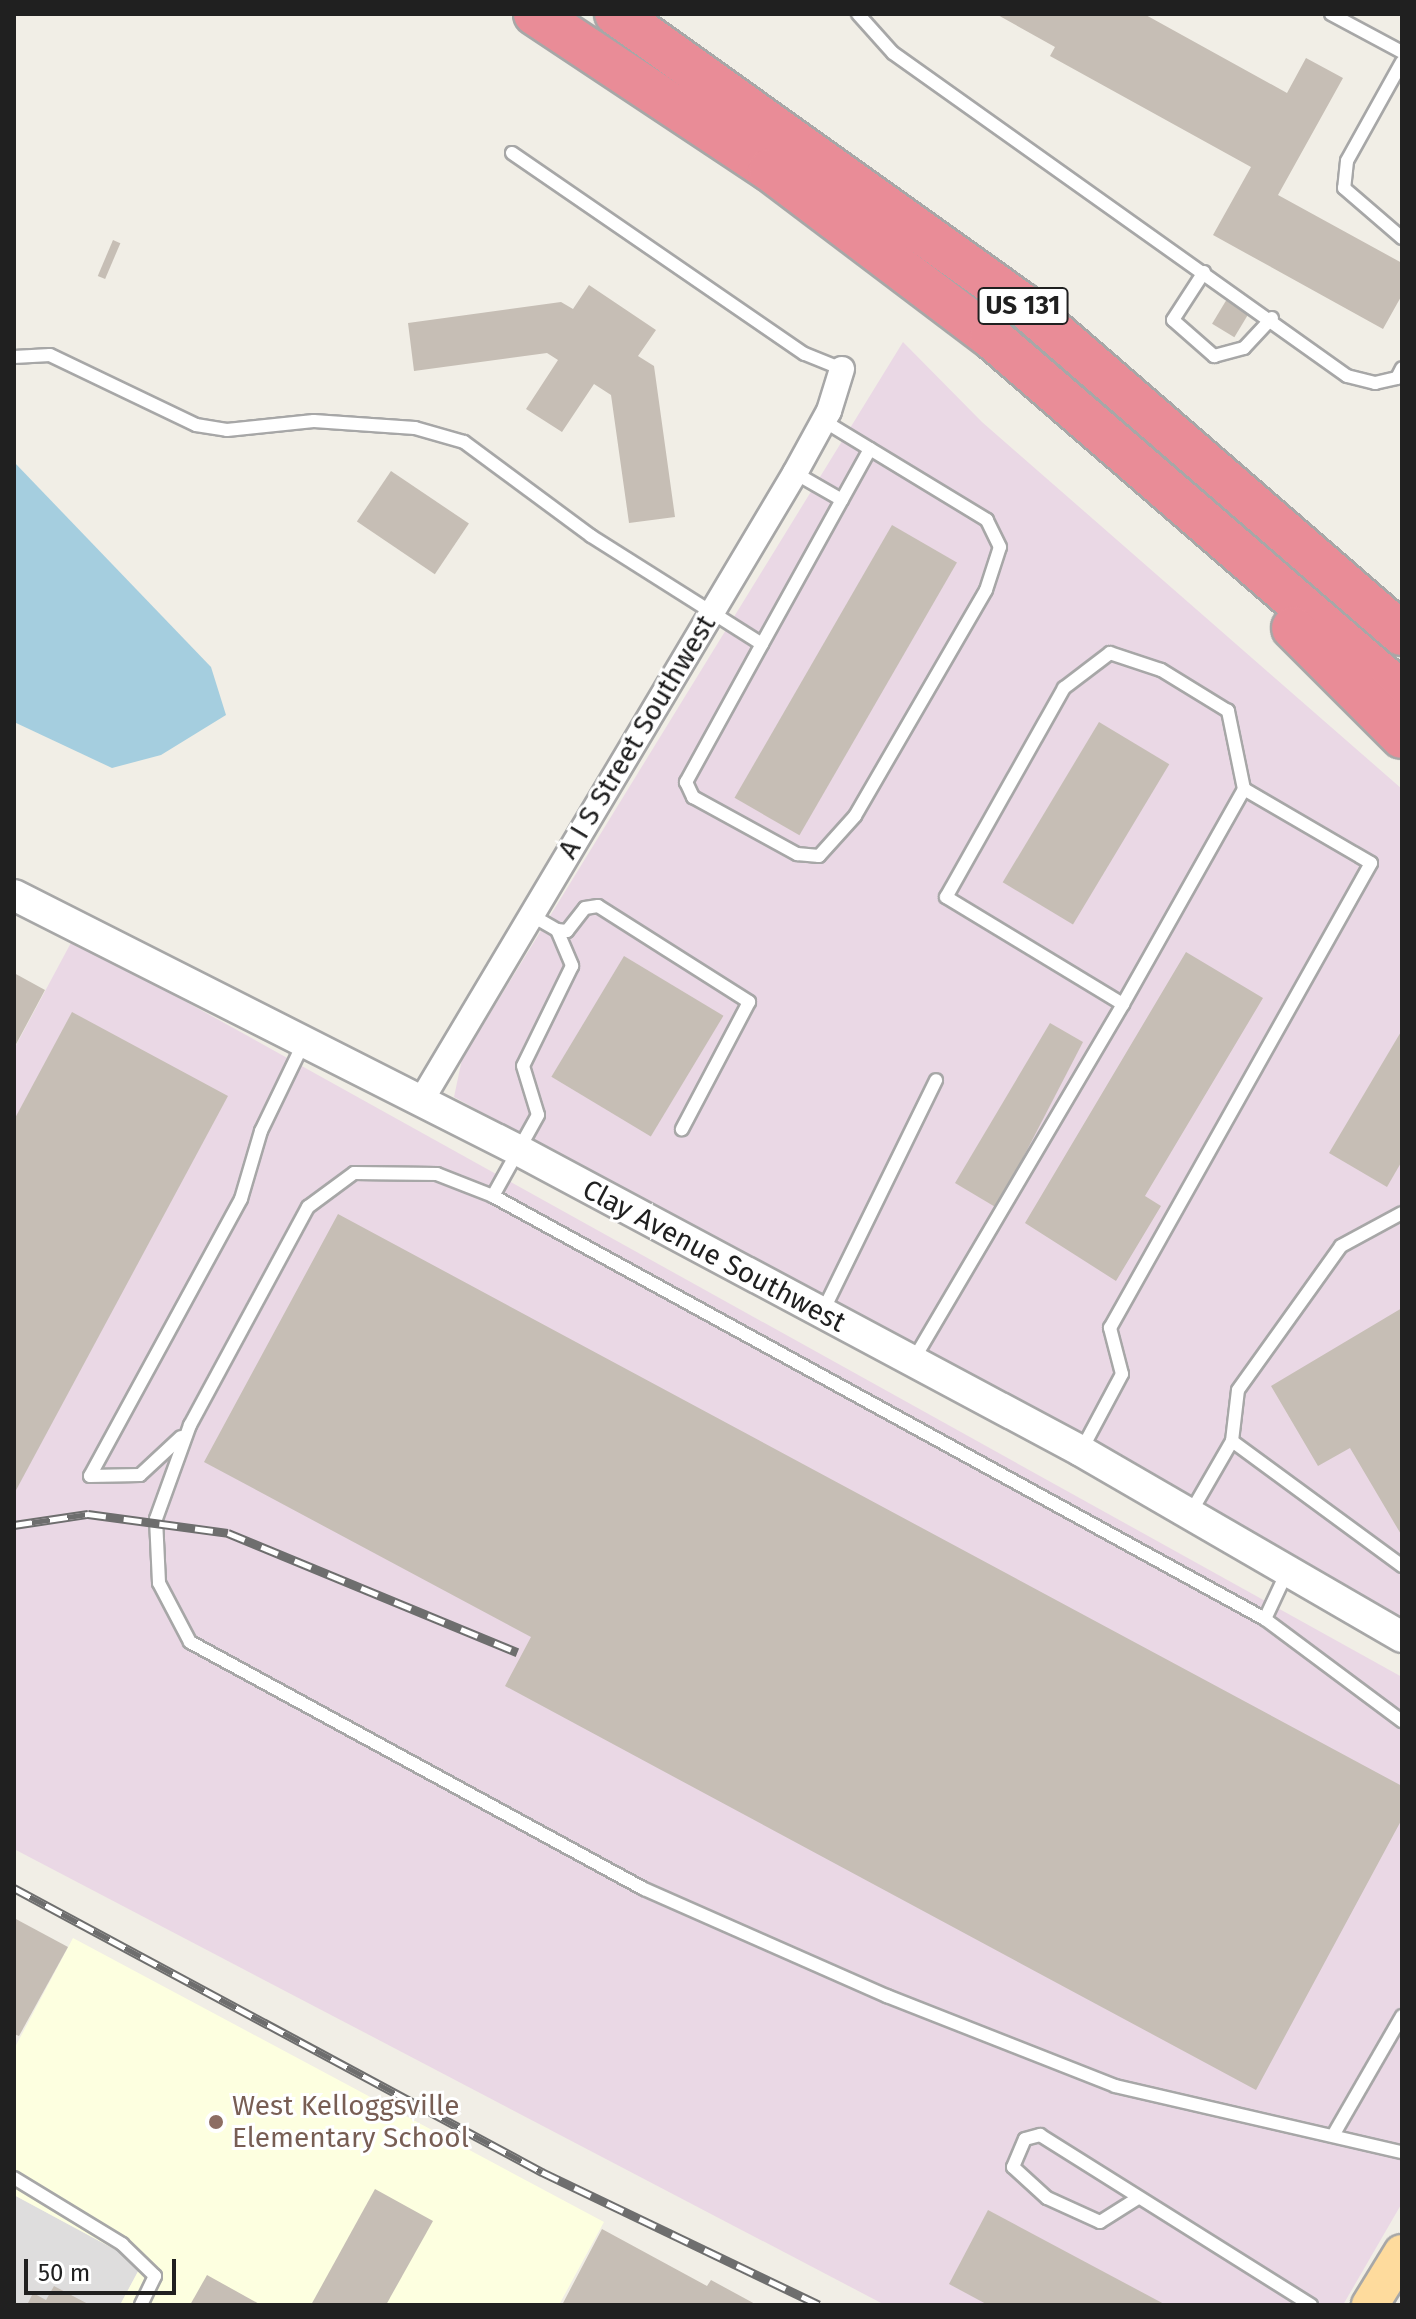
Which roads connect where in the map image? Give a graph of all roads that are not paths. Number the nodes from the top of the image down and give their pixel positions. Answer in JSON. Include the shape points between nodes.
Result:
{"nodes":[{"id":1,"x":535,"y":14,"type":"edge"},
{"id":2,"x":616,"y":14,"type":"edge"},
{"id":3,"x":858,"y":14,"type":"edge"},
{"id":4,"x":1331,"y":14,"type":"edge"},
{"id":5,"x":1402,"y":52,"type":"edge"},
{"id":6,"x":1402,"y":62,"type":"edge"},
{"id":7,"x":512,"y":153,"type":"dead end"},
{"id":8,"x":1402,"y":238,"type":"edge"},
{"id":9,"x":1204,"y":272,"type":"junction"},
{"id":10,"x":1023,"y":305,"type":"junction"},
{"id":11,"x":1272,"y":318,"type":"junction"},
{"id":12,"x":14,"y":357,"type":"edge"},
{"id":13,"x":1402,"y":368,"type":"edge"},
{"id":14,"x":842,"y":369,"type":"joint"},
{"id":15,"x":824,"y":421,"type":"junction"},
{"id":16,"x":1105,"y":430,"type":"junction"},
{"id":17,"x":870,"y":449,"type":"junction"},
{"id":18,"x":795,"y":473,"type":"junction"},
{"id":19,"x":842,"y":500,"type":"junction"},
{"id":20,"x":1402,"y":601,"type":"edge"},
{"id":21,"x":709,"y":615,"type":"junction"},
{"id":22,"x":1402,"y":634,"type":"edge"},
{"id":23,"x":762,"y":644,"type":"junction"},
{"id":24,"x":1402,"y":693,"type":"edge"},
{"id":25,"x":1402,"y":737,"type":"edge"},
{"id":26,"x":1244,"y":789,"type":"junction"},
{"id":27,"x":14,"y":895,"type":"edge"},
{"id":28,"x":531,"y":915,"type":"junction"},
{"id":29,"x":557,"y":930,"type":"junction"},
{"id":30,"x":1123,"y":1004,"type":"junction"},
{"id":31,"x":302,"y":1046,"type":"junction"},
{"id":32,"x":936,"y":1080,"type":"dead end"},
{"id":33,"x":421,"y":1101,"type":"junction"},
{"id":34,"x":682,"y":1129,"type":"dead end"},
{"id":35,"x":518,"y":1150,"type":"junction"},
{"id":36,"x":493,"y":1196,"type":"junction"},
{"id":37,"x":1402,"y":1213,"type":"edge"},
{"id":38,"x":821,"y":1314,"type":"junction"},
{"id":39,"x":912,"y":1362,"type":"junction"},
{"id":40,"x":190,"y":1425,"type":"junction"},
{"id":41,"x":1232,"y":1441,"type":"junction"},
{"id":42,"x":1081,"y":1451,"type":"junction"},
{"id":43,"x":1191,"y":1512,"type":"junction"},
{"id":44,"x":1402,"y":1566,"type":"edge"},
{"id":45,"x":1286,"y":1574,"type":"junction"},
{"id":46,"x":1265,"y":1619,"type":"junction"},
{"id":47,"x":1402,"y":1637,"type":"edge"},
{"id":48,"x":1402,"y":1721,"type":"edge"},
{"id":49,"x":1402,"y":2016,"type":"edge"},
{"id":50,"x":1335,"y":2132,"type":"junction"},
{"id":51,"x":1402,"y":2152,"type":"edge"},
{"id":52,"x":14,"y":2178,"type":"edge"},
{"id":53,"x":1138,"y":2198,"type":"junction"},
{"id":54,"x":1402,"y":2253,"type":"edge"},
{"id":55,"x":141,"y":2305,"type":"edge"},
{"id":56,"x":1311,"y":2305,"type":"edge"},
{"id":57,"x":1370,"y":2305,"type":"edge"}],
"edges":[{"from":1,"to":16,"type":"highway","number":"US 131","via":[[836,218]]},
{"from":2,"to":10,"type":"highway","number":"US 131"},
{"from":3,"to":9,"type":"lane","via":[[893,53]]},
{"from":4,"to":5,"type":"lane"},
{"from":6,"to":8,"type":"lane","via":[[1347,161],[1344,188]]},
{"from":7,"to":14,"type":"lane","via":[[805,354]]},
{"from":9,"to":11,"type":"lane"},
{"from":9,"to":11,"type":"lane","via":[[1173,320],[1214,356],[1244,348]]},
{"from":10,"to":20,"type":"highway"},
{"from":10,"to":22,"type":"highway","number":"US 131"},
{"from":11,"to":13,"type":"lane","via":[[1347,376],[1375,383],[1397,378]]},
{"from":12,"to":21,"type":"lane","via":[[50,355],[196,425],[227,430],[314,421],[415,428],[464,442]]},
{"from":14,"to":15,"type":"street","name":"A I S Street Southwest"},
{"from":15,"to":17,"type":"lane"},
{"from":15,"to":18,"type":"street","name":"A I S Street Southwest"},
{"from":16,"to":24,"type":"highway","number":"US 131"},
{"from":16,"to":25,"type":"highway"},
{"from":17,"to":19,"type":"lane"},
{"from":17,"to":23,"type":"lane","via":[[987,520],[1000,547],[986,590],[855,816],[819,856],[797,854],[693,797],[686,782]]},
{"from":18,"to":19,"type":"lane"},
{"from":18,"to":21,"type":"street","name":"A I S Street Southwest"},
{"from":19,"to":23,"type":"lane"},
{"from":21,"to":23,"type":"lane"},
{"from":21,"to":28,"type":"street","name":"A I S Street Southwest"},
{"from":26,"to":30,"type":"lane"},
{"from":26,"to":30,"type":"lane","via":[[1228,711],[1161,670],[1110,653],[1064,688],[977,841],[946,897]]},
{"from":26,"to":42,"type":"lane","via":[[1371,863],[1110,1328],[1122,1374]]},
{"from":27,"to":31,"type":"street","name":"Clay Avenue Southwest"},
{"from":28,"to":29,"type":"lane"},
{"from":28,"to":33,"type":"street","name":"A I S Street Southwest"},
{"from":29,"to":34,"type":"lane","via":[[567,931],[585,908],[598,906],[749,1002]]},
{"from":29,"to":35,"type":"lane","via":[[572,966],[523,1066],[538,1115]]},
{"from":30,"to":39,"type":"lane"},
{"from":31,"to":33,"type":"street","name":"Clay Avenue Southwest"},
{"from":31,"to":40,"type":"lane","via":[[261,1131],[241,1199],[90,1476],[140,1475]]},
{"from":32,"to":38,"type":"lane"},
{"from":33,"to":35,"type":"street","name":"Clay Avenue Southwest"},
{"from":35,"to":36,"type":"lane"},
{"from":35,"to":38,"type":"street","name":"Clay Avenue Southwest"},
{"from":36,"to":40,"type":"lane","via":[[437,1174],[354,1173],[308,1207]]},
{"from":36,"to":46,"type":"lane"},
{"from":37,"to":41,"type":"lane","via":[[1341,1246],[1238,1390]]},
{"from":38,"to":39,"type":"street","name":"Clay Avenue Southwest"},
{"from":39,"to":42,"type":"street","name":"Clay Avenue Southwest"},
{"from":40,"to":50,"type":"lane","via":[[156,1519],[157,1573],[178,1626],[234,1670],[644,1889],[887,1996],[1115,2086]]},
{"from":41,"to":43,"type":"lane"},
{"from":41,"to":44,"type":"lane"},
{"from":42,"to":43,"type":"street","name":"Clay Avenue Southwest"},
{"from":43,"to":45,"type":"street","name":"Clay Avenue Southwest"},
{"from":45,"to":46,"type":"lane"},
{"from":45,"to":47,"type":"street","name":"Clay Avenue Southwest"},
{"from":46,"to":48,"type":"lane"},
{"from":49,"to":50,"type":"lane"},
{"from":50,"to":51,"type":"lane"},
{"from":52,"to":55,"type":"lane","via":[[122,2244],[155,2276]]},
{"from":53,"to":53,"type":"lane","via":[[1040,2135],[1025,2139],[1013,2167],[1047,2198],[1100,2222]]},
{"from":53,"to":56,"type":"lane"},
{"from":54,"to":57,"type":"main road"}]}
